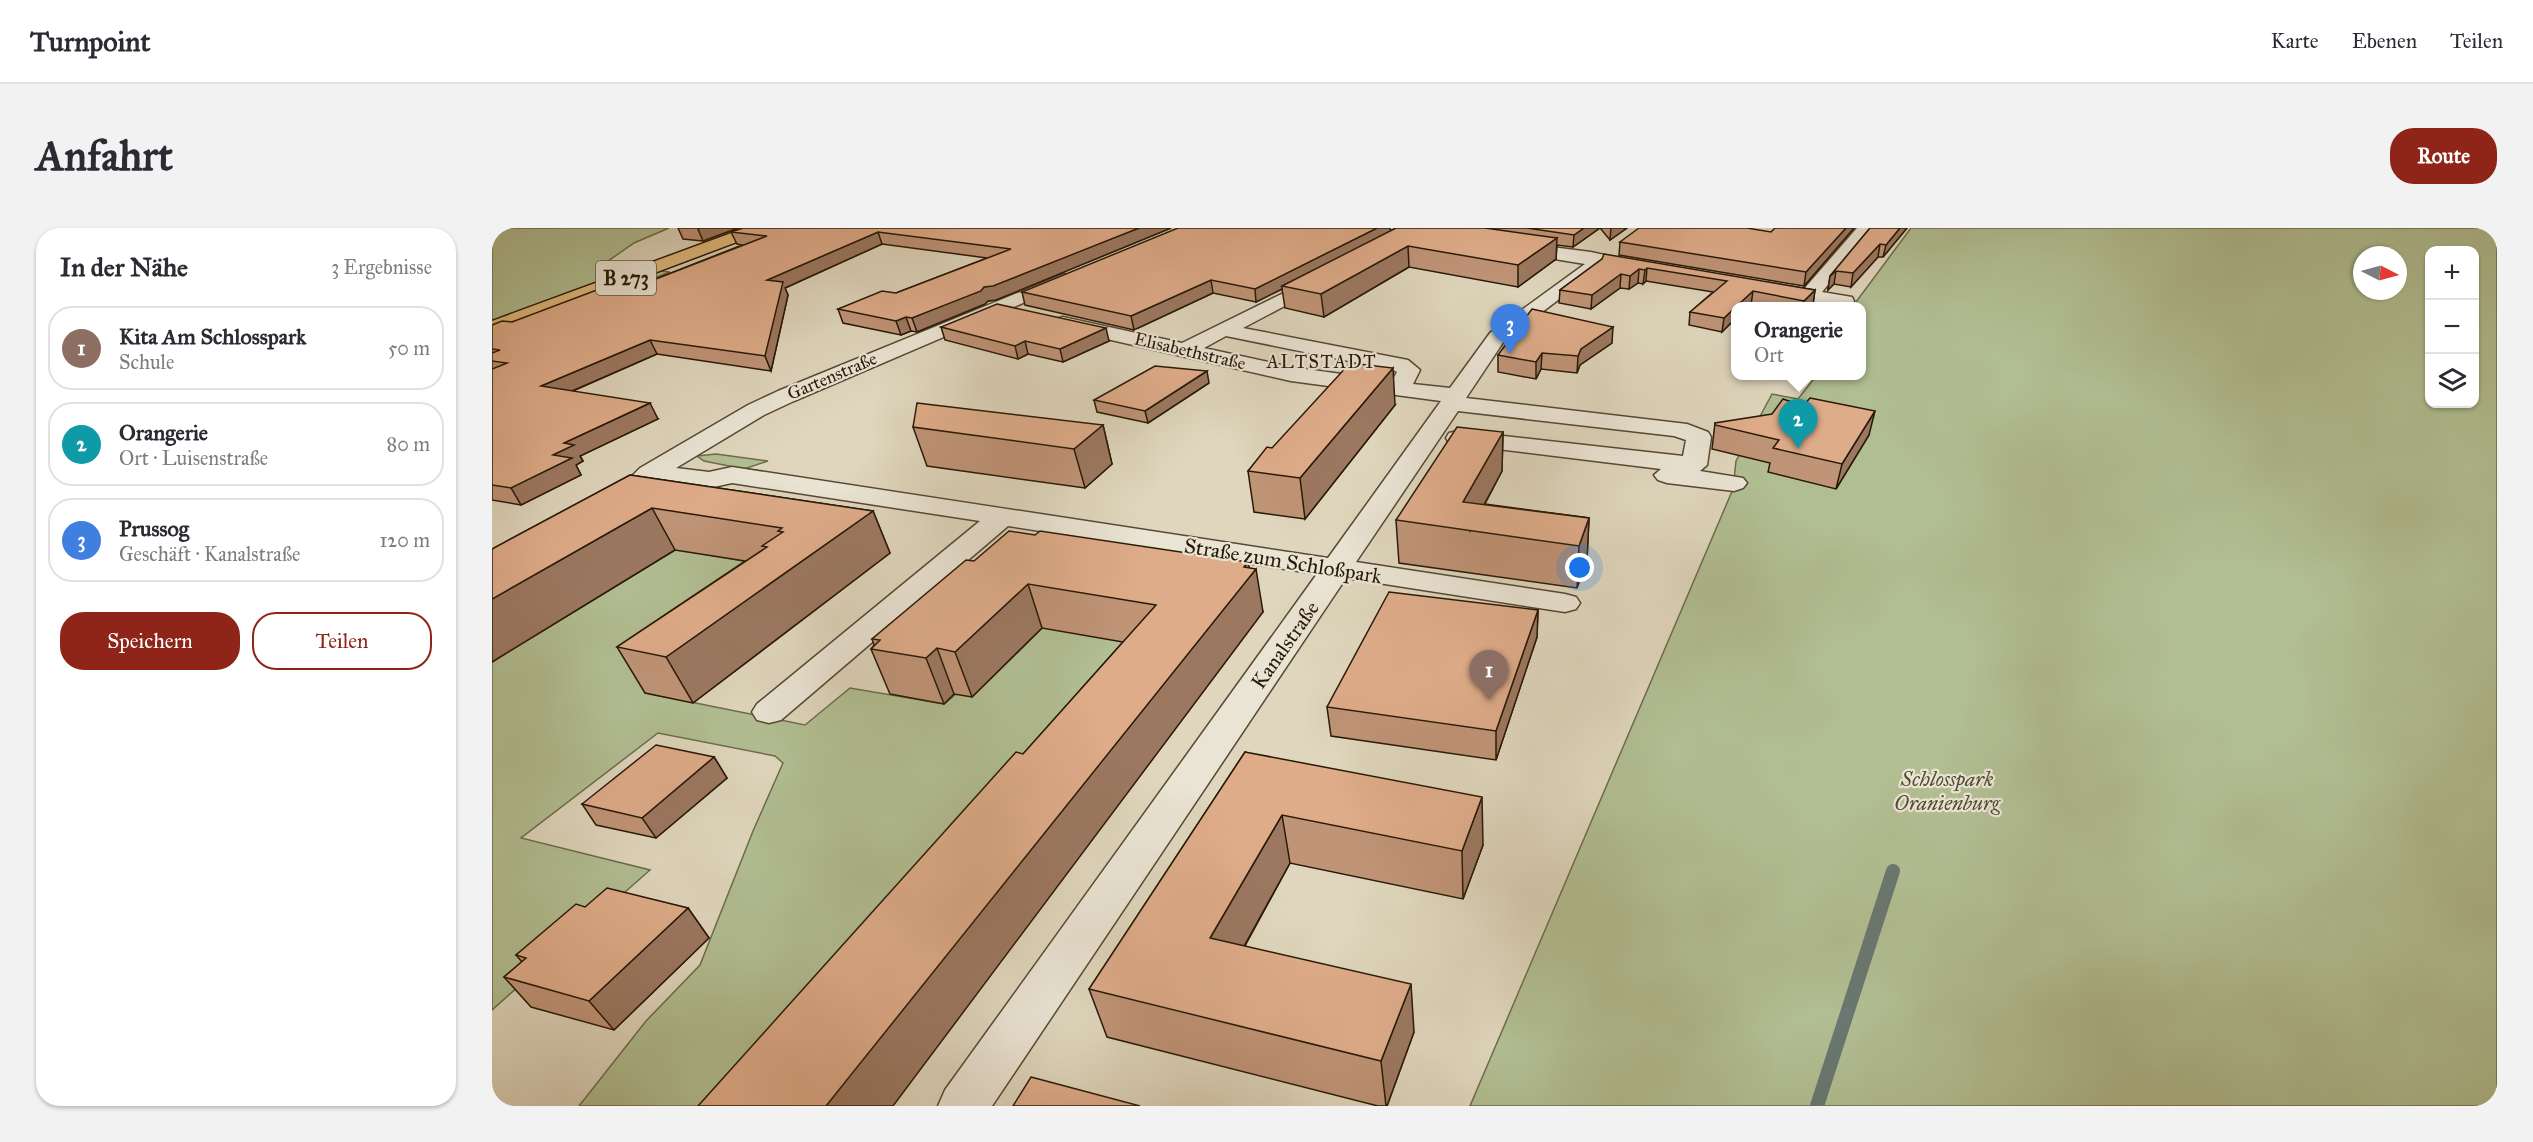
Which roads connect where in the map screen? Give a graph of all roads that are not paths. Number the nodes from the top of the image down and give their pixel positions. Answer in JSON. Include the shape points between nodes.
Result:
{"nodes":[{"id":1,"x":760,"y":228,"type":"edge"},
{"id":2,"x":1866,"y":228,"type":"edge"},
{"id":3,"x":1497,"y":244,"type":"edge"},
{"id":4,"x":1603,"y":252,"type":"junction"},
{"id":5,"x":1627,"y":265,"type":"edge"},
{"id":6,"x":1080,"y":273,"type":"edge"},
{"id":7,"x":1333,"y":273,"type":"edge"},
{"id":8,"x":1752,"y":286,"type":"edge"},
{"id":9,"x":1809,"y":295,"type":"junction"},
{"id":10,"x":1845,"y":301,"type":"dead end"},
{"id":11,"x":995,"y":307,"type":"junction"},
{"id":12,"x":492,"y":328,"type":"edge"},
{"id":13,"x":1224,"y":330,"type":"junction"},
{"id":14,"x":1185,"y":350,"type":"junction"},
{"id":15,"x":1399,"y":389,"type":"junction"},
{"id":16,"x":1454,"y":399,"type":"junction"},
{"id":17,"x":1425,"y":441,"type":"junction"},
{"id":18,"x":650,"y":473,"type":"joint"},
{"id":19,"x":1734,"y":483,"type":"dead end"},
{"id":20,"x":1001,"y":518,"type":"junction"},
{"id":21,"x":1338,"y":569,"type":"junction"},
{"id":22,"x":1564,"y":603,"type":"dead end"},
{"id":23,"x":768,"y":712,"type":"dead end"},
{"id":24,"x":963,"y":1106,"type":"edge"}],
"edges":[{"from":1,"to":12,"type":"main road","number":"B 273"},
{"from":2,"to":9,"type":"street"},
{"from":3,"to":4,"type":"street"},
{"from":4,"to":5,"type":"street"},
{"from":4,"to":16,"type":"street","name":"Kanalstraße","via":[[1594,266],[1497,337]]},
{"from":6,"to":11,"type":"street","name":"Gartenstraße"},
{"from":7,"to":13,"type":"street"},
{"from":8,"to":9,"type":"street"},
{"from":9,"to":10,"type":"street"},
{"from":11,"to":14,"type":"street","name":"Elisabethstraße"},
{"from":11,"to":18,"type":"street","name":"Gartenstraße","via":[[756,410]]},
{"from":13,"to":14,"type":"street"},
{"from":13,"to":15,"type":"street","via":[[1400,365],[1409,370]]},
{"from":14,"to":15,"type":"street","name":"Elisabethstraße","via":[[1291,374]]},
{"from":15,"to":16,"type":"street","name":"Elisabethstraße"},
{"from":16,"to":17,"type":"street","name":"Kanalstraße"},
{"from":16,"to":17,"type":"street","name":"Elisabethstraße","via":[[1679,429],[1699,437],[1694,465]]},
{"from":17,"to":19,"type":"street"},
{"from":17,"to":21,"type":"street","name":"Kanalstraße"},
{"from":18,"to":20,"type":"street","name":"Straße zum Schloßpark","via":[[709,480],[732,475]]},
{"from":20,"to":21,"type":"street","name":"Straße zum Schloßpark"},
{"from":20,"to":23,"type":"street"},
{"from":21,"to":22,"type":"street","name":"Straße zum Schloßpark"},
{"from":21,"to":24,"type":"street","name":"Kanalstraße"}]}
